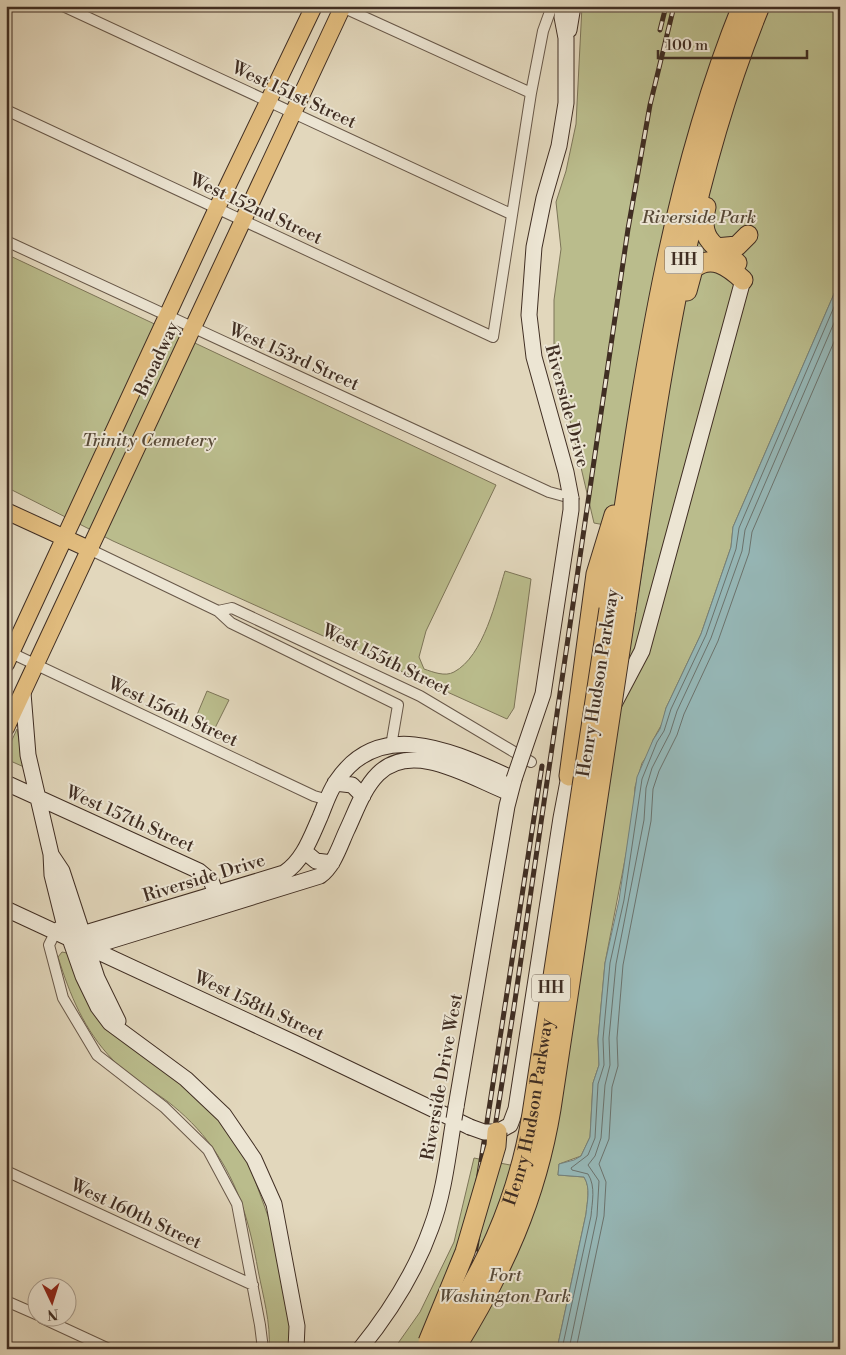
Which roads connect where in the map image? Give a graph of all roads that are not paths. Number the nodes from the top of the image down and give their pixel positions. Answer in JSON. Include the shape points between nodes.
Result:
{"nodes":[{"id":1,"x":63,"y":6,"type":"edge"},
{"id":2,"x":314,"y":6,"type":"edge"},
{"id":3,"x":552,"y":6,"type":"edge"},
{"id":4,"x":563,"y":6,"type":"edge"},
{"id":5,"x":573,"y":6,"type":"edge"},
{"id":6,"x":742,"y":6,"type":"edge"},
{"id":7,"x":760,"y":6,"type":"edge"},
{"id":8,"x":342,"y":7,"type":"edge"},
{"id":9,"x":566,"y":38,"type":"junction"},
{"id":10,"x":531,"y":94,"type":"junction"},
{"id":11,"x":269,"y":102,"type":"junction"},
{"id":12,"x":6,"y":110,"type":"edge"},
{"id":13,"x":293,"y":113,"type":"junction"},
{"id":14,"x":710,"y":152,"type":"junction"},
{"id":15,"x":217,"y":208,"type":"junction"},
{"id":16,"x":510,"y":214,"type":"junction"},
{"id":17,"x":244,"y":221,"type":"junction"},
{"id":18,"x":748,"y":235,"type":"dead end"},
{"id":19,"x":6,"y":241,"type":"edge"},
{"id":20,"x":716,"y":248,"type":"junction"},
{"id":21,"x":743,"y":280,"type":"junction"},
{"id":22,"x":167,"y":317,"type":"junction"},
{"id":23,"x":193,"y":329,"type":"junction"},
{"id":24,"x":663,"y":368,"type":"junction"},
{"id":25,"x":629,"y":474,"type":"junction"},
{"id":26,"x":571,"y":498,"type":"junction"},
{"id":27,"x":6,"y":511,"type":"edge"},
{"id":28,"x":66,"y":538,"type":"junction"},
{"id":29,"x":91,"y":550,"type":"junction"},
{"id":30,"x":617,"y":610,"type":"junction"},
{"id":31,"x":218,"y":611,"type":"junction"},
{"id":32,"x":642,"y":651,"type":"junction"},
{"id":33,"x":8,"y":656,"type":"edge"},
{"id":34,"x":35,"y":665,"type":"junction"},
{"id":35,"x":23,"y":693,"type":"junction"},
{"id":36,"x":6,"y":728,"type":"edge"},
{"id":37,"x":390,"y":746,"type":"junction"},
{"id":38,"x":531,"y":762,"type":"dead end"},
{"id":39,"x":570,"y":776,"type":"junction"},
{"id":40,"x":6,"y":783,"type":"edge"},
{"id":41,"x":335,"y":783,"type":"junction"},
{"id":42,"x":512,"y":786,"type":"junction"},
{"id":43,"x":363,"y":796,"type":"junction"},
{"id":44,"x":38,"y":798,"type":"junction"},
{"id":45,"x":565,"y":799,"type":"junction"},
{"id":46,"x":328,"y":800,"type":"junction"},
{"id":47,"x":304,"y":851,"type":"junction"},
{"id":48,"x":51,"y":854,"type":"junction"},
{"id":49,"x":332,"y":863,"type":"junction"},
{"id":50,"x":219,"y":901,"type":"junction"},
{"id":51,"x":6,"y":909,"type":"edge"},
{"id":52,"x":67,"y":930,"type":"junction"},
{"id":53,"x":87,"y":948,"type":"junction"},
{"id":54,"x":125,"y":1034,"type":"junction"},
{"id":55,"x":497,"y":1132,"type":"junction"},
{"id":56,"x":6,"y":1171,"type":"edge"},
{"id":57,"x":253,"y":1285,"type":"junction"},
{"id":58,"x":6,"y":1301,"type":"edge"},
{"id":59,"x":28,"y":1311,"type":"edge"},
{"id":60,"x":64,"y":1328,"type":"edge"},
{"id":61,"x":109,"y":1349,"type":"edge"},
{"id":62,"x":263,"y":1349,"type":"edge"},
{"id":63,"x":296,"y":1349,"type":"edge"},
{"id":64,"x":360,"y":1349,"type":"edge"},
{"id":65,"x":425,"y":1349,"type":"edge"},
{"id":66,"x":434,"y":1349,"type":"edge"},
{"id":67,"x":454,"y":1349,"type":"edge"}],
"edges":[{"from":1,"to":11,"type":"street","name":"West 151st Street"},
{"from":2,"to":11,"type":"main road","name":"Broadway"},
{"from":3,"to":10,"type":"street","via":[[543,31]]},
{"from":4,"to":9,"type":"main road","name":"Riverside Drive"},
{"from":5,"to":9,"type":"main road","name":"Riverside Drive"},
{"from":6,"to":25,"type":"highway","name":"Henry Hudson Parkway","number":"HH","via":[[713,82],[683,186],[652,329]]},
{"from":7,"to":14,"type":"highway","name":"Henry Hudson Parkway","number":"HH"},
{"from":8,"to":10,"type":"street"},
{"from":8,"to":13,"type":"main road","name":"Broadway"},
{"from":9,"to":26,"type":"main road","name":"Riverside Drive","via":[[563,125],[538,223],[529,316],[534,357]]},
{"from":10,"to":16,"type":"street"},
{"from":11,"to":13,"type":"street","name":"West 151st Street"},
{"from":11,"to":15,"type":"main road","name":"Broadway"},
{"from":12,"to":15,"type":"street","name":"West 152nd Street"},
{"from":13,"to":16,"type":"street","name":"West 151st Street"},
{"from":13,"to":17,"type":"main road","name":"Broadway"},
{"from":14,"to":20,"type":"highway","via":[[709,192],[702,223],[707,238]]},
{"from":14,"to":24,"type":"highway","name":"Henry Hudson Parkway","number":"HH","via":[[684,259]]},
{"from":15,"to":17,"type":"street","name":"West 152nd Street"},
{"from":15,"to":22,"type":"main road","name":"Broadway"},
{"from":16,"to":17,"type":"street","name":"West 152nd Street","via":[[493,336]]},
{"from":17,"to":23,"type":"main road","name":"Broadway"},
{"from":18,"to":20,"type":"highway","via":[[737,246]]},
{"from":19,"to":22,"type":"street","name":"West 153rd Street"},
{"from":20,"to":21,"type":"highway","via":[[741,267]]},
{"from":21,"to":24,"type":"highway","via":[[730,268],[718,263],[704,263],[693,269],[681,319]]},
{"from":21,"to":32,"type":"main road"},
{"from":22,"to":23,"type":"street","name":"West 153rd Street"},
{"from":22,"to":28,"type":"main road","name":"Broadway"},
{"from":23,"to":26,"type":"street","name":"West 153rd Street","via":[[550,492]]},
{"from":23,"to":29,"type":"main road","name":"Broadway"},
{"from":24,"to":30,"type":"highway","name":"Henry Hudson Parkway","number":"HH"},
{"from":25,"to":30,"type":"highway","name":"Henry Hudson Parkway","number":"HH"},
{"from":25,"to":39,"type":"highway","via":[[596,574]]},
{"from":26,"to":42,"type":"main road","name":"Riverside Drive","bridge":true,"via":[[543,694]]},
{"from":27,"to":28,"type":"main road","name":"West 155th Street"},
{"from":28,"to":29,"type":"main road","name":"West 155th Street"},
{"from":28,"to":33,"type":"main road","name":"Broadway"},
{"from":29,"to":31,"type":"street","name":"West 155th Street"},
{"from":29,"to":34,"type":"main road","name":"Broadway"},
{"from":30,"to":66,"type":"highway","name":"Henry Hudson Parkway","number":"HH","bridge":true,"via":[[522,1164],[490,1253]]},
{"from":30,"to":67,"type":"highway","name":"Henry Hudson Parkway","number":"HH","bridge":true,"via":[[551,1108],[540,1166],[509,1252]]},
{"from":31,"to":37,"type":"street","name":"West 155th Street","via":[[230,623],[398,705]]},
{"from":31,"to":38,"type":"street","name":"West 155th Street","via":[[232,608],[420,696]]},
{"from":32,"to":39,"type":"main road","via":[[624,689]]},
{"from":32,"to":45,"type":"main road","via":[[631,693]]},
{"from":33,"to":34,"type":"street","name":"West 156th Street"},
{"from":34,"to":35,"type":"main road","name":"Broadway"},
{"from":34,"to":46,"type":"street","name":"West 156th Street"},
{"from":35,"to":36,"type":"main road","name":"Broadway"},
{"from":35,"to":44,"type":"main road","via":[[28,755]]},
{"from":37,"to":41,"type":"main road","name":"Riverside Drive","via":[[361,757]]},
{"from":37,"to":42,"type":"main road","name":"Riverside Drive","via":[[421,744],[440,748],[468,759]]},
{"from":39,"to":45,"type":"main road"},
{"from":40,"to":44,"type":"main road","name":"West 157th Street"},
{"from":41,"to":43,"type":"main road","via":[[352,785]]},
{"from":41,"to":46,"type":"main road","name":"Riverside Drive"},
{"from":42,"to":43,"type":"main road","name":"Riverside Drive","via":[[463,774],[432,761],[408,760],[385,768]]},
{"from":42,"to":64,"type":"main road","name":"Riverside Drive West","bridge":true,"via":[[444,1176],[432,1227],[409,1280],[388,1315]]},
{"from":43,"to":49,"type":"main road","name":"Riverside Drive"},
{"from":44,"to":48,"type":"main road"},
{"from":44,"to":50,"type":"main road","name":"West 157th Street","via":[[198,871],[211,881]]},
{"from":45,"to":55,"type":"main road","via":[[516,1109],[510,1125]]},
{"from":46,"to":47,"type":"main road","name":"Riverside Drive"},
{"from":47,"to":49,"type":"main road","via":[[316,861]]},
{"from":47,"to":50,"type":"main road","name":"Riverside Drive","via":[[284,873]]},
{"from":48,"to":52,"type":"main road","via":[[52,875]]},
{"from":48,"to":52,"type":"main road","via":[[62,871]]},
{"from":49,"to":50,"type":"main road","name":"Riverside Drive","via":[[320,876]]},
{"from":50,"to":52,"type":"main road","name":"Riverside Drive"},
{"from":50,"to":53,"type":"main road","name":"Riverside Drive"},
{"from":51,"to":52,"type":"main road","name":"West 158th Street"},
{"from":52,"to":53,"type":"main road","name":"West 158th Street"},
{"from":52,"to":54,"type":"main road","via":[[98,1008]]},
{"from":52,"to":57,"type":"street","via":[[49,946],[64,998],[97,1055],[164,1107],[208,1150],[237,1204]]},
{"from":53,"to":54,"type":"main road","via":[[97,978]]},
{"from":53,"to":55,"type":"main road","name":"West 158th Street","bridge":true,"via":[[470,1127]]},
{"from":54,"to":63,"type":"main road","via":[[186,1079],[224,1115],[254,1159],[274,1204],[297,1326]]},
{"from":55,"to":65,"type":"highway","bridge":true,"via":[[474,1225]]},
{"from":56,"to":57,"type":"street","name":"West 160th Street"},
{"from":57,"to":62,"type":"street"},
{"from":58,"to":59,"type":"street"},
{"from":60,"to":61,"type":"street"}]}
